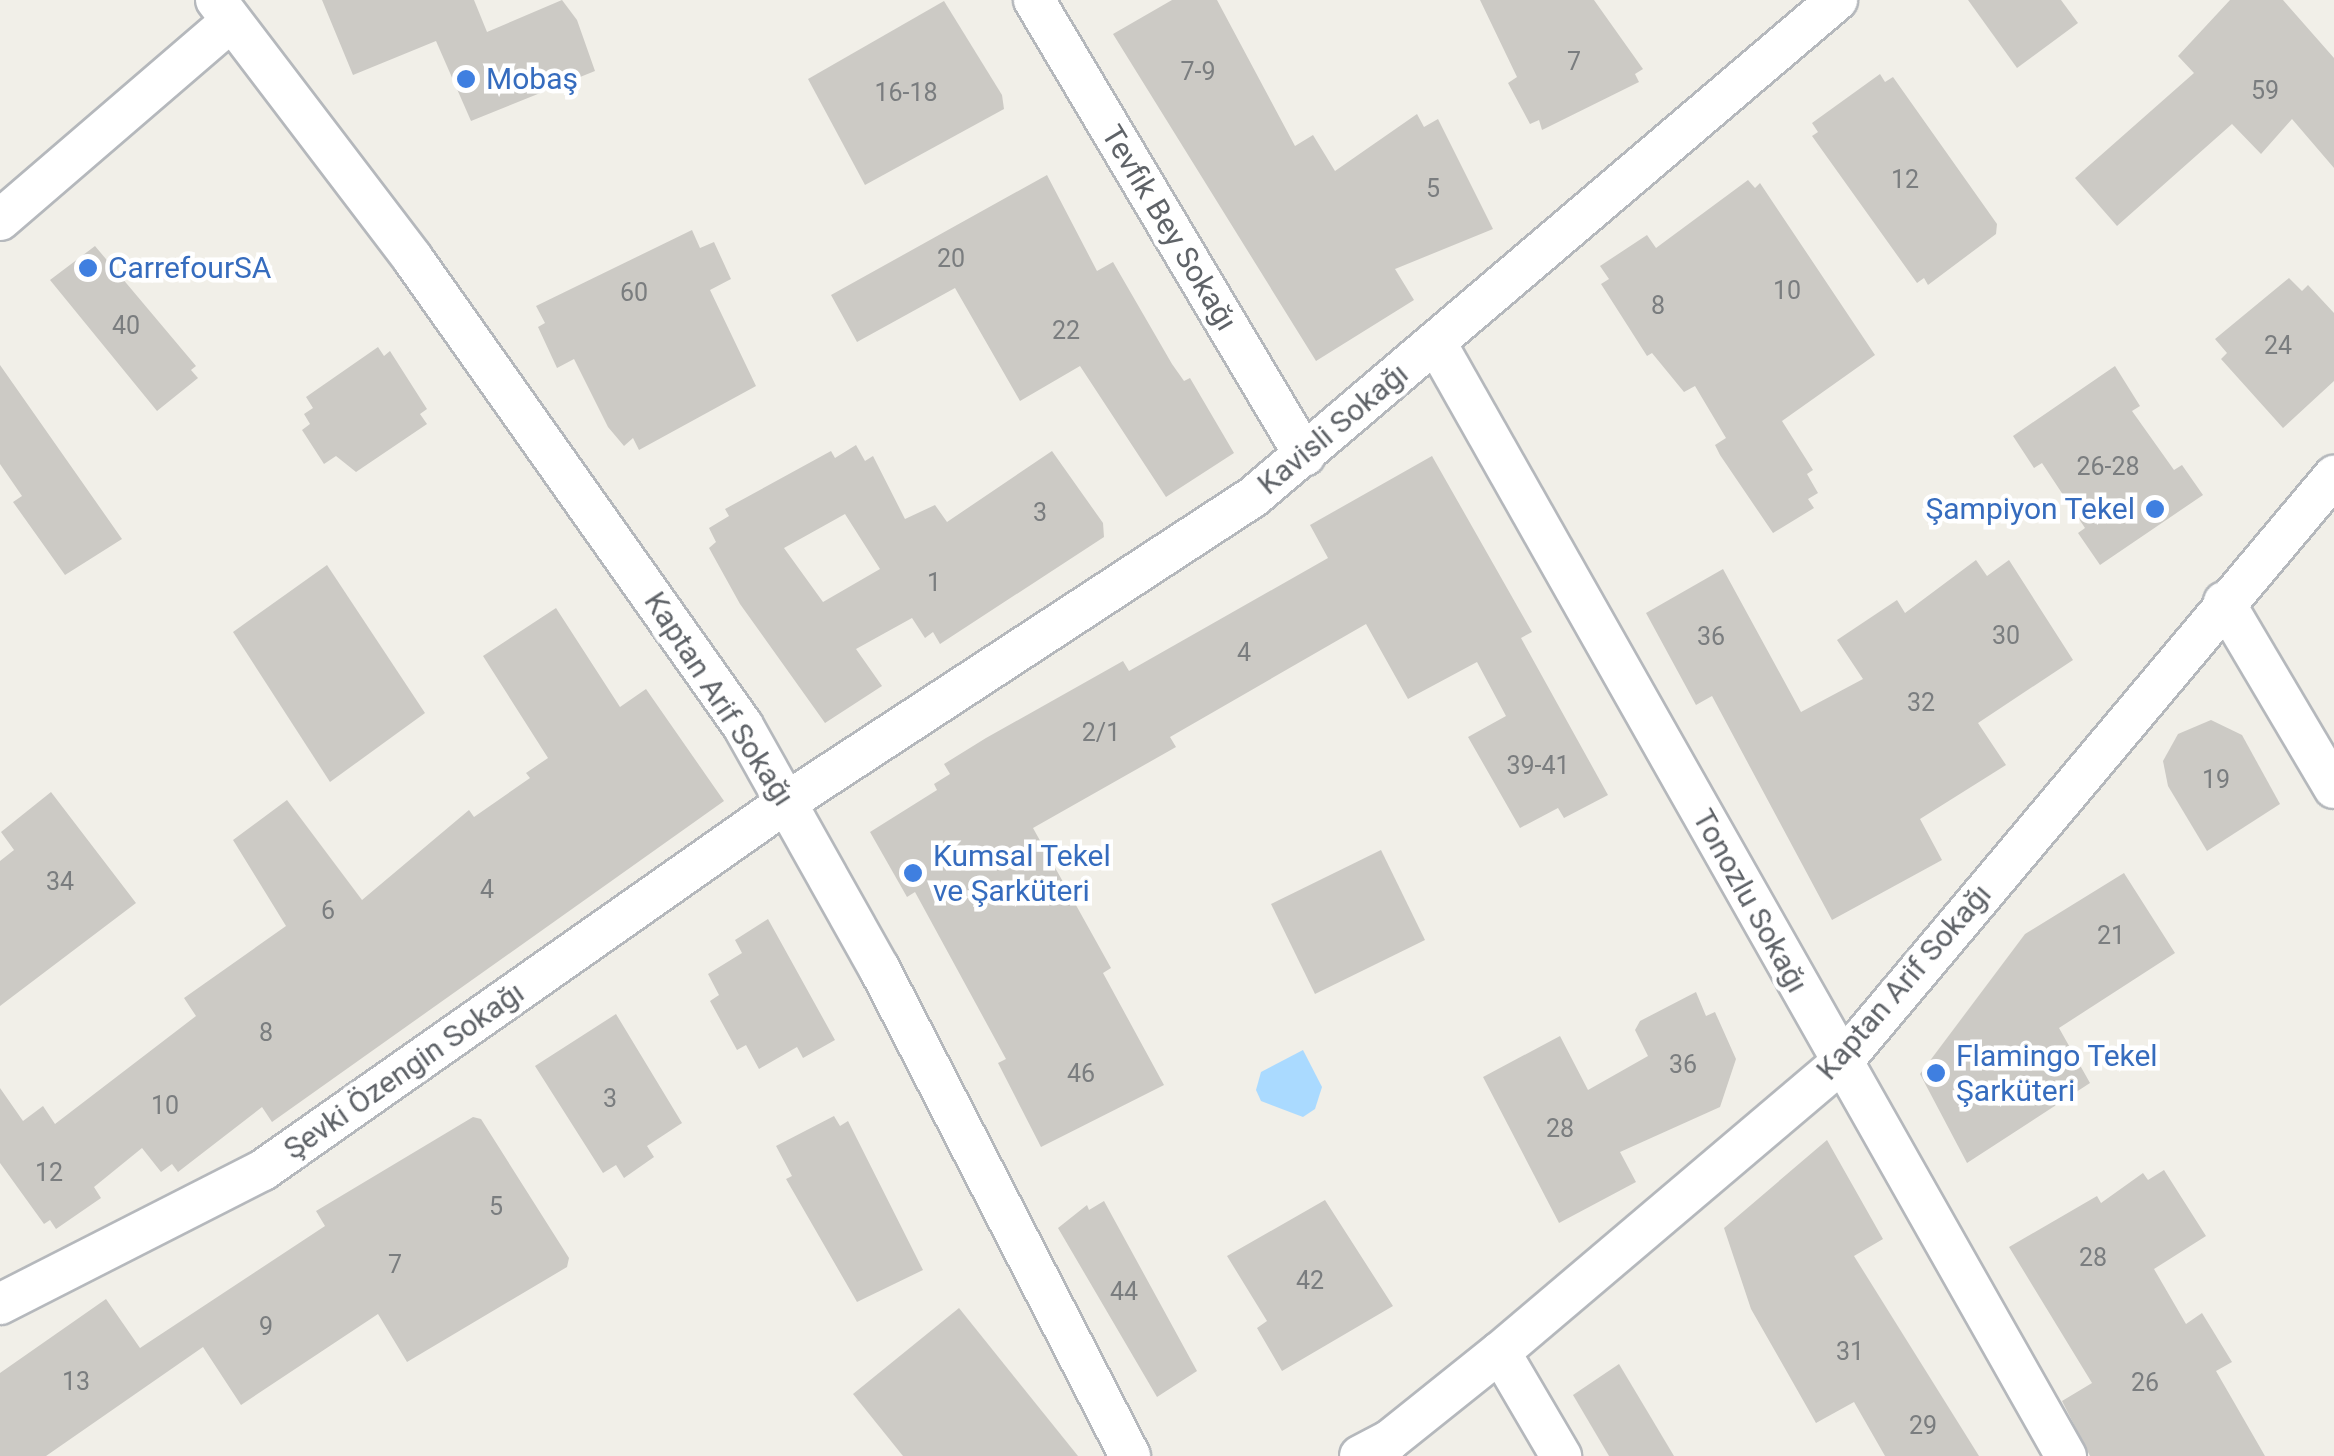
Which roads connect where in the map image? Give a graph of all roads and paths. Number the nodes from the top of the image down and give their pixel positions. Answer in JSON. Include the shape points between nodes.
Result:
{"nodes":[{"id":1,"x":1034,"y":0,"type":"edge"},
{"id":2,"x":1837,"y":0,"type":"edge"},
{"id":3,"x":224,"y":10,"type":"edge"},
{"id":4,"x":0,"y":220,"type":"edge"},
{"id":5,"x":1436,"y":343,"type":"junction"},
{"id":6,"x":1305,"y":456,"type":"junction"},
{"id":7,"x":2334,"y":476,"type":"edge"},
{"id":8,"x":2224,"y":602,"type":"junction"},
{"id":9,"x":2334,"y":788,"type":"edge"},
{"id":10,"x":787,"y":802,"type":"junction"},
{"id":11,"x":1841,"y":1063,"type":"junction"},
{"id":12,"x":0,"y":1304,"type":"edge"},
{"id":13,"x":1500,"y":1352,"type":"junction"},
{"id":14,"x":1130,"y":1456,"type":"edge"},
{"id":15,"x":1360,"y":1456,"type":"edge"},
{"id":16,"x":1561,"y":1456,"type":"edge"},
{"id":17,"x":2066,"y":1456,"type":"edge"}],
"edges":[{"from":1,"to":6,"type":"street","name":"Tevfik Bey Sokağı"},
{"from":2,"to":5,"type":"street","name":"Kavisli Sokağı"},
{"from":3,"to":4,"type":"street"},
{"from":3,"to":10,"type":"street","name":"Kaptan Arif Sokağı","via":[[413,259],[666,613]]},
{"from":5,"to":6,"type":"street","name":"Kavisli Sokağı"},
{"from":5,"to":11,"type":"street","name":"Tonozlu Sokağı"},
{"from":6,"to":10,"type":"street","name":"Kavisli Sokağı"},
{"from":7,"to":8,"type":"street","name":"Kaptan Arif Sokağı"},
{"from":8,"to":9,"type":"street"},
{"from":8,"to":11,"type":"street","name":"Kaptan Arif Sokağı"},
{"from":10,"to":12,"type":"street","name":"Şevki Özengin Sokağı","via":[[263,1170]]},
{"from":10,"to":14,"type":"street","name":"Kaptan Arif Sokağı"},
{"from":11,"to":13,"type":"street","name":"Kaptan Arif Sokağı"},
{"from":11,"to":17,"type":"street","name":"Tonozlu Sokağı"},
{"from":13,"to":15,"type":"street","name":"Kaptan Arif Sokağı","via":[[1390,1440]]},
{"from":13,"to":16,"type":"street"}]}
